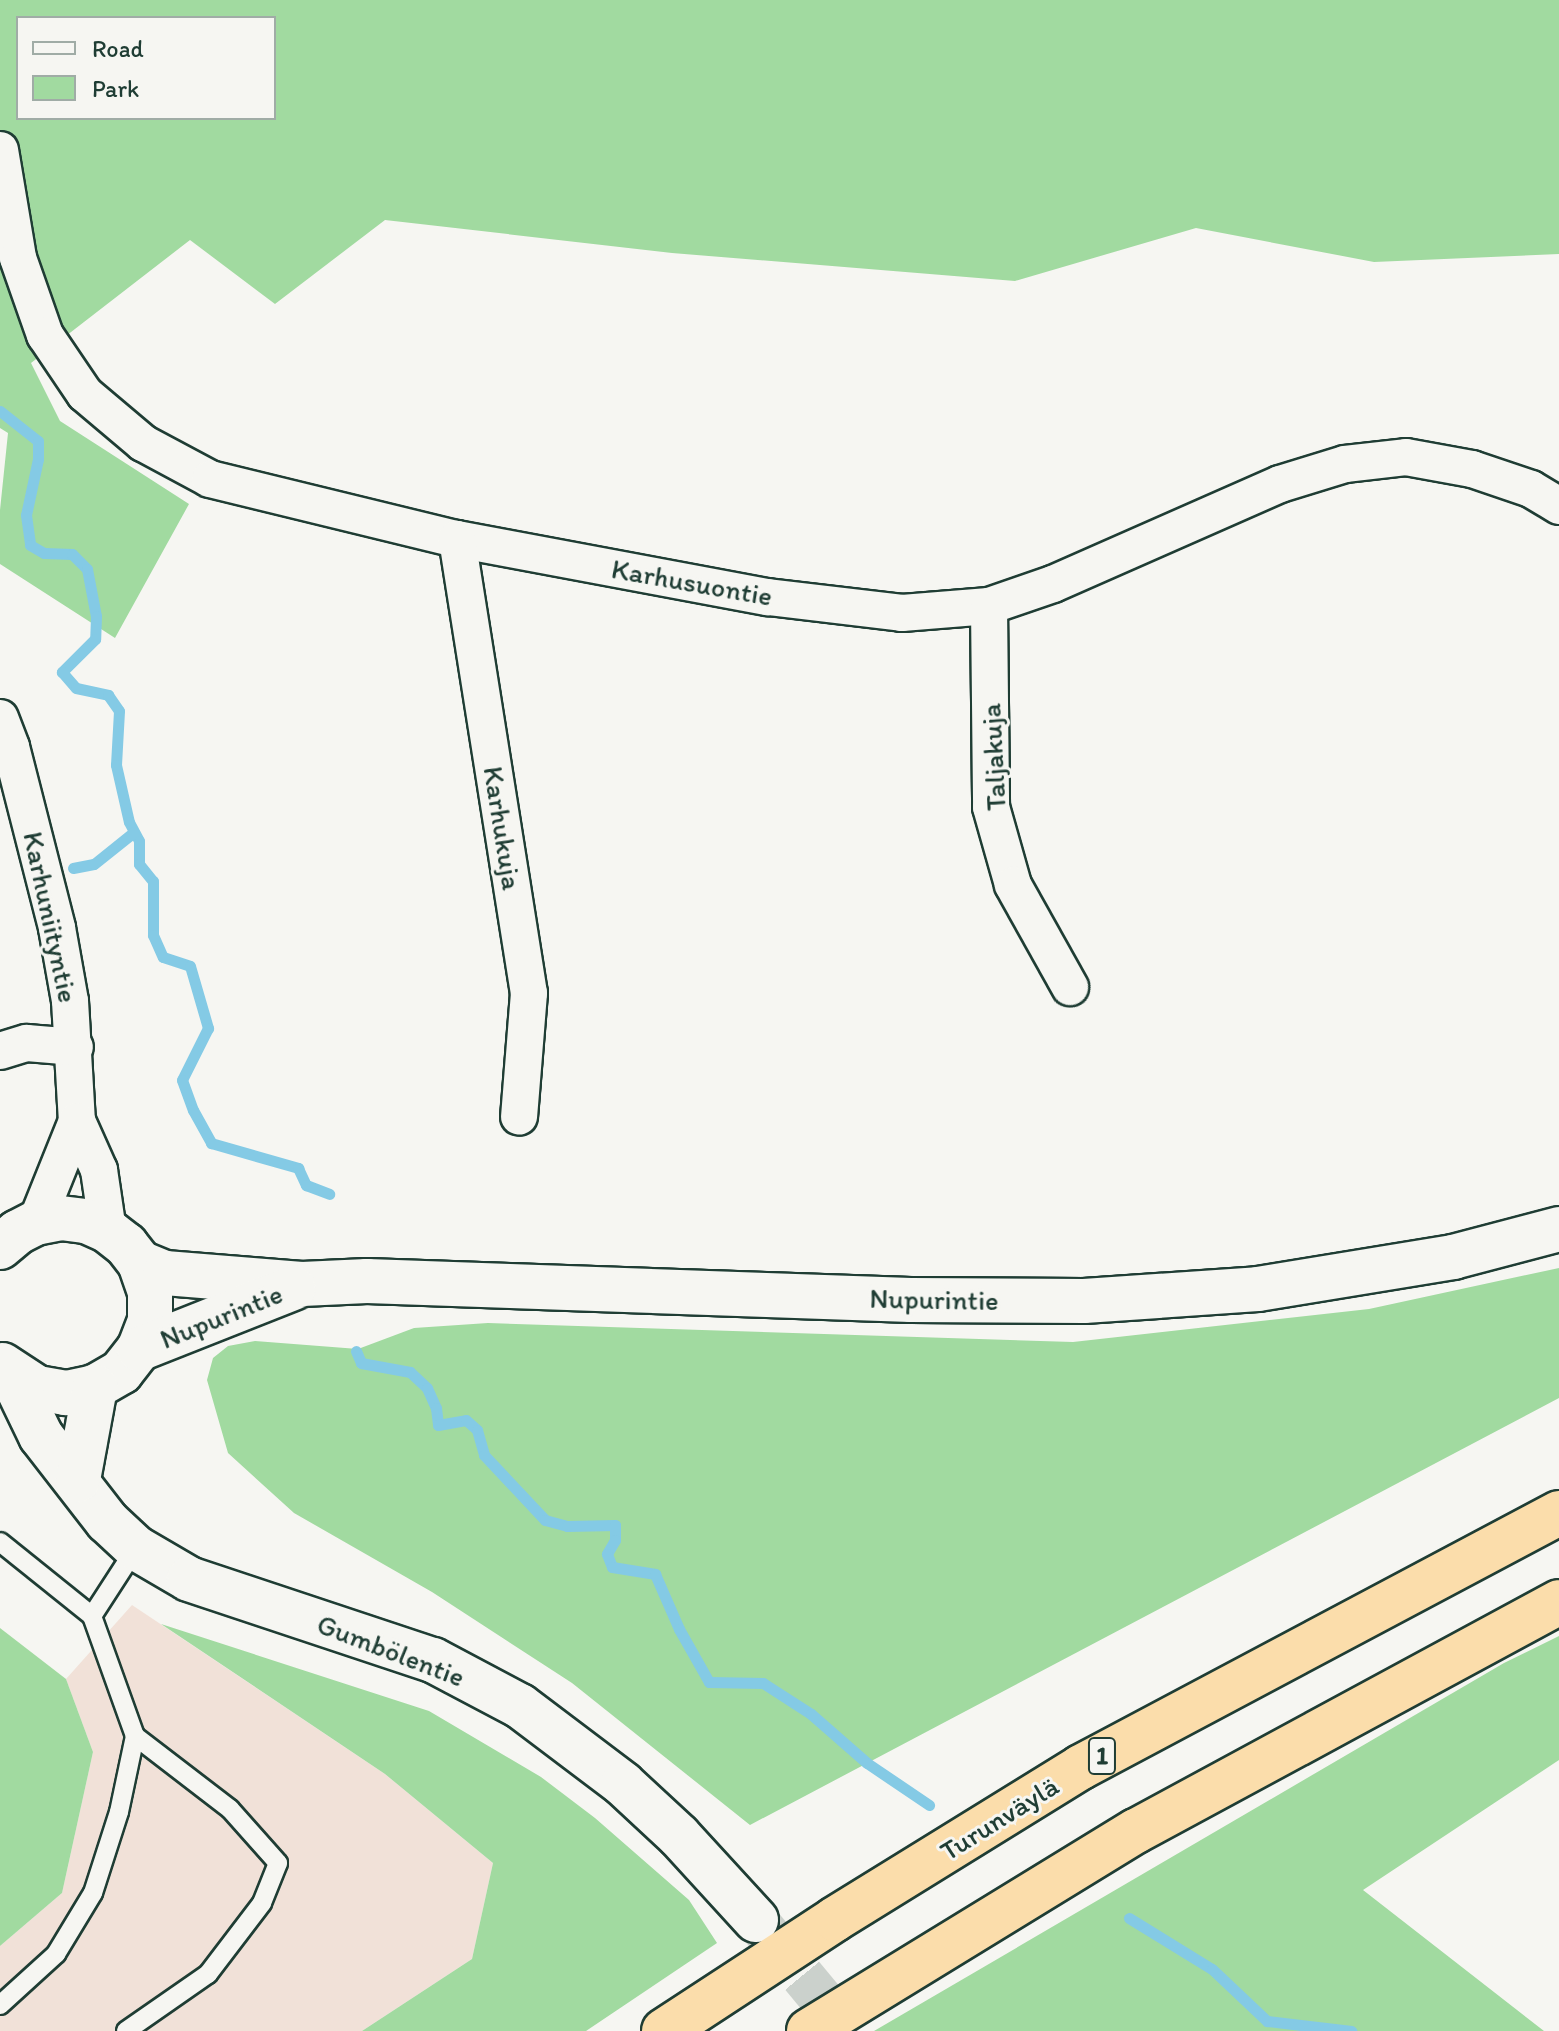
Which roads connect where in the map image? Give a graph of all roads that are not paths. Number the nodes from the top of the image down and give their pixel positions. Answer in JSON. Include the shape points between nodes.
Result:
{"nodes":[{"id":1,"x":0,"y":150,"type":"edge"},
{"id":2,"x":1559,"y":506,"type":"edge"},
{"id":3,"x":457,"y":539,"type":"junction"},
{"id":4,"x":989,"y":606,"type":"junction"},
{"id":5,"x":0,"y":718,"type":"edge"},
{"id":6,"x":1070,"y":987,"type":"dead end"},
{"id":7,"x":75,"y":1047,"type":"junction"},
{"id":8,"x":0,"y":1051,"type":"edge"},
{"id":9,"x":519,"y":1117,"type":"dead end"},
{"id":10,"x":77,"y":1121,"type":"junction"},
{"id":11,"x":1559,"y":1229,"type":"edge"},
{"id":12,"x":108,"y":1231,"type":"junction"},
{"id":13,"x":10,"y":1240,"type":"edge"},
{"id":14,"x":140,"y":1263,"type":"junction"},
{"id":15,"x":302,"y":1284,"type":"junction"},
{"id":16,"x":139,"y":1349,"type":"junction"},
{"id":17,"x":5,"y":1369,"type":"edge"},
{"id":18,"x":95,"y":1387,"type":"junction"},
{"id":19,"x":78,"y":1480,"type":"junction"},
{"id":20,"x":1559,"y":1513,"type":"edge"},
{"id":21,"x":0,"y":1542,"type":"edge"},
{"id":22,"x":136,"y":1548,"type":"junction"},
{"id":23,"x":1559,"y":1602,"type":"edge"},
{"id":24,"x":92,"y":1616,"type":"junction"},
{"id":25,"x":135,"y":1736,"type":"junction"},
{"id":26,"x":756,"y":1920,"type":"tunnel mouth"},
{"id":27,"x":0,"y":2005,"type":"edge"},
{"id":28,"x":126,"y":2031,"type":"edge"},
{"id":29,"x":664,"y":2031,"type":"edge"},
{"id":30,"x":809,"y":2031,"type":"edge"}],
"edges":[{"from":1,"to":3,"type":"street","name":"Karhusuontie","via":[[18,258],[45,335],[85,394],[143,443],[210,479]]},
{"from":2,"to":4,"type":"street","name":"Karhusuontie","via":[[1531,489],[1459,466],[1406,457],[1345,464],[1280,484],[1053,584]]},
{"from":3,"to":4,"type":"street","name":"Karhusuontie","via":[[768,597],[902,613]]},
{"from":3,"to":9,"type":"street","name":"Karhukuja","via":[[529,993]]},
{"from":4,"to":6,"type":"street","name":"Taljakuja","via":[[991,807],[1013,885]]},
{"from":5,"to":7,"type":"street","name":"Karhuniityntie","via":[[57,928]]},
{"from":7,"to":8,"type":"street","via":[[27,1043]]},
{"from":7,"to":10,"type":"street","name":"Karhuniityntie"},
{"from":10,"to":12,"type":"street","name":"Karhuniityntie","via":[[99,1170]]},
{"from":10,"to":13,"type":"street","name":"Karhuniityntie"},
{"from":11,"to":15,"type":"main road","name":"Nupurintie","via":[[1453,1257],[1258,1289],[1084,1301],[896,1300],[367,1281]]},
{"from":12,"to":13,"type":"main road","via":[[61,1218]]},
{"from":12,"to":14,"type":"main road"},
{"from":14,"to":15,"type":"main road","name":"Nupurintie","via":[[165,1273]]},
{"from":14,"to":16,"type":"main road","via":[[150,1292],[150,1321]]},
{"from":15,"to":16,"type":"main road","name":"Nupurintie"},
{"from":16,"to":18,"type":"main road","via":[[121,1372]]},
{"from":17,"to":18,"type":"main road","via":[[37,1388],[66,1393]]},
{"from":17,"to":19,"type":"main road","name":"Gumbölentie","via":[[41,1436]]},
{"from":18,"to":19,"type":"main road"},
{"from":19,"to":22,"type":"main road","name":"Gumbölentie","via":[[107,1521]]},
{"from":20,"to":29,"type":"highway","name":"Turunväylä","number":"1","via":[[1081,1767]]},
{"from":21,"to":24,"type":"lane"},
{"from":22,"to":24,"type":"lane"},
{"from":22,"to":26,"type":"main road","name":"Gumbölentie","via":[[189,1579],[433,1660],[520,1706],[623,1784]]},
{"from":23,"to":30,"type":"highway","via":[[1136,1831]]},
{"from":24,"to":25,"type":"lane"},
{"from":25,"to":27,"type":"lane","via":[[119,1812],[93,1893],[56,1954]]},
{"from":25,"to":28,"type":"lane","via":[[230,1809],[278,1863],[262,1903],[208,1974]]}]}
